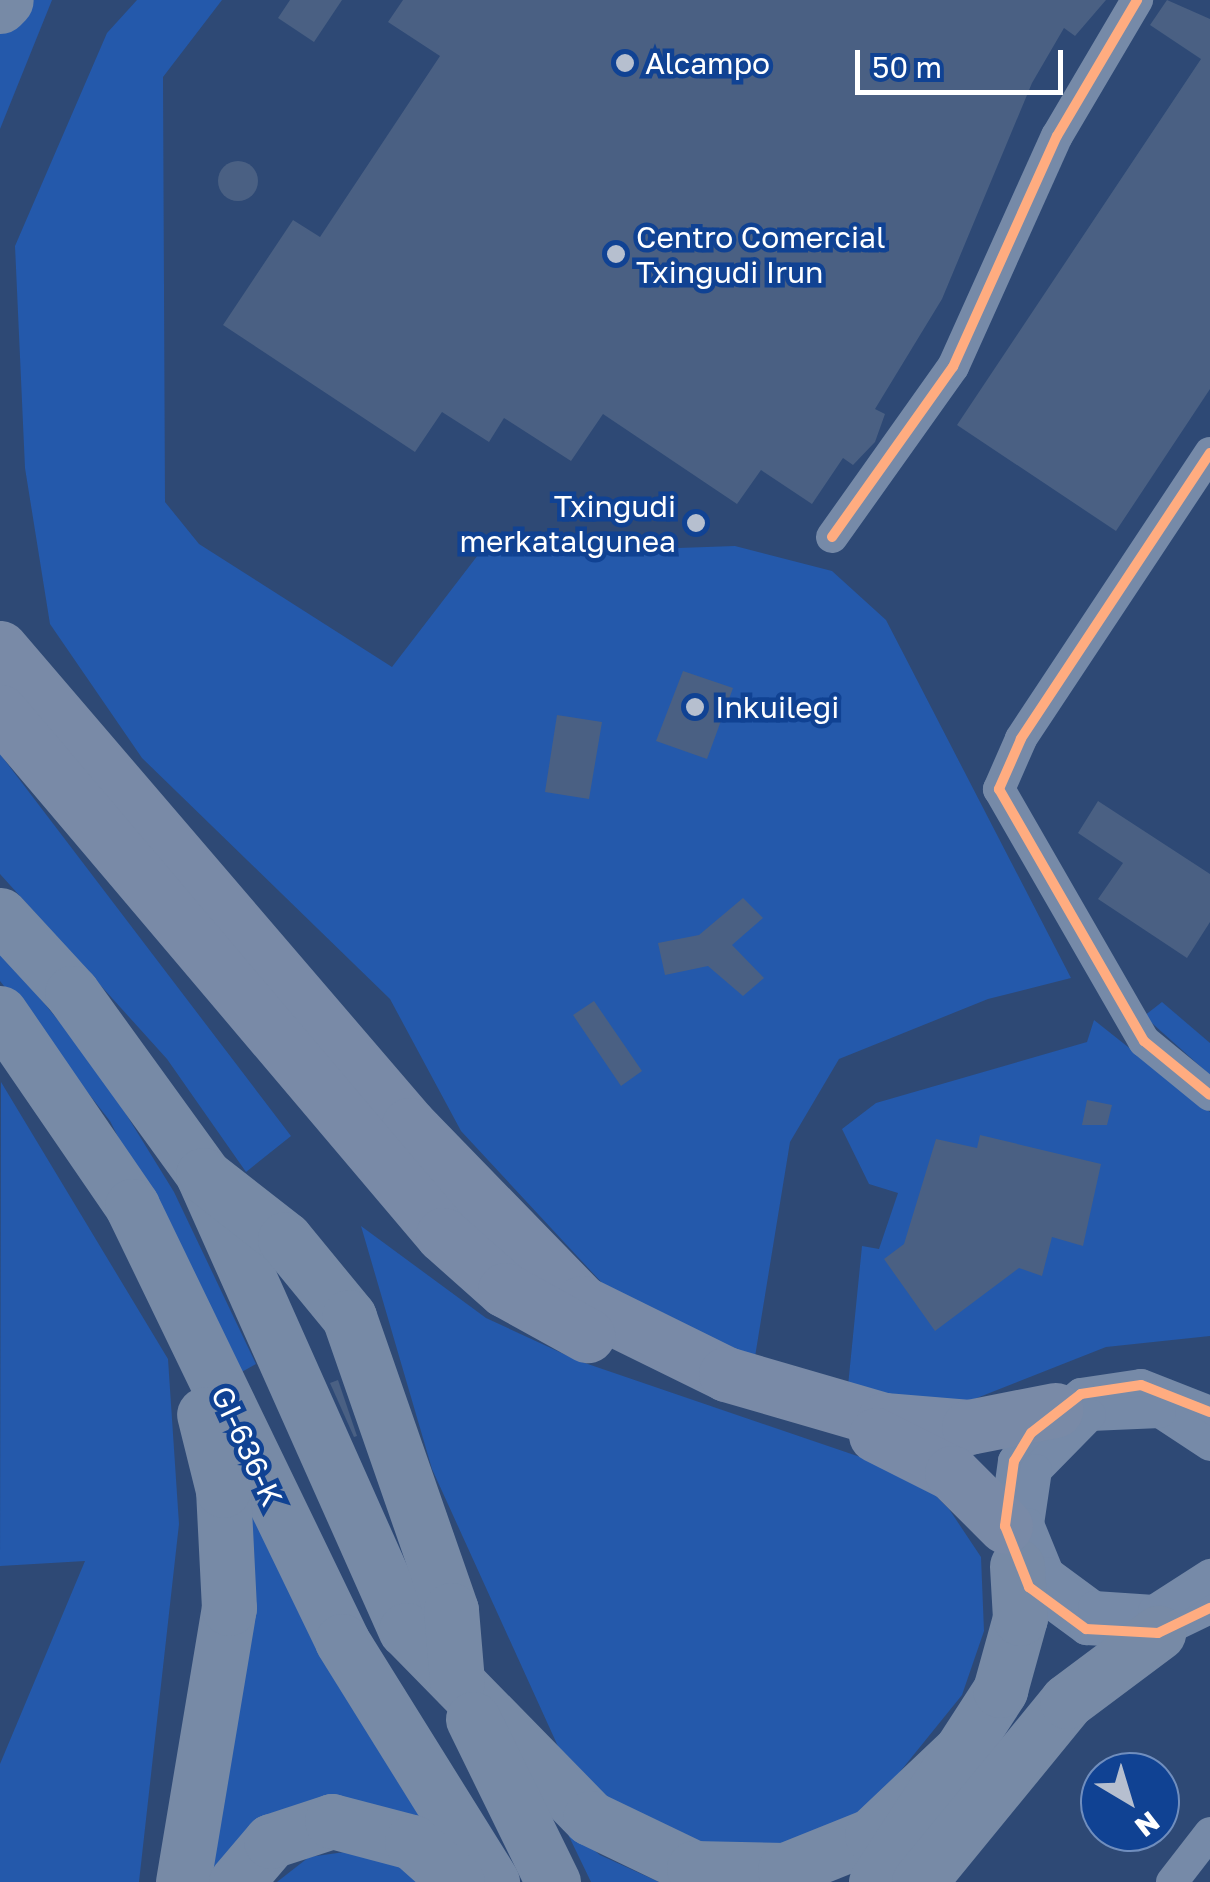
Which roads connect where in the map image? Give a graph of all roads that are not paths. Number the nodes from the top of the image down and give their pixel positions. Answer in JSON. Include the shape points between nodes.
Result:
{"nodes":[{"id":1,"x":6,"y":0,"type":"edge"},
{"id":2,"x":1137,"y":0,"type":"edge"},
{"id":3,"x":0,"y":6,"type":"edge"},
{"id":4,"x":1210,"y":453,"type":"edge"},
{"id":5,"x":832,"y":537,"type":"dead end"},
{"id":6,"x":0,"y":648,"type":"edge"},
{"id":7,"x":0,"y":712,"type":"edge"},
{"id":8,"x":0,"y":914,"type":"edge"},
{"id":9,"x":0,"y":1013,"type":"edge"},
{"id":10,"x":0,"y":1045,"type":"edge"},
{"id":11,"x":1210,"y":1095,"type":"edge"},
{"id":12,"x":203,"y":1175,"type":"junction"},
{"id":13,"x":1055,"y":1410,"type":"junction"},
{"id":14,"x":1210,"y":1412,"type":"edge"},
{"id":15,"x":1210,"y":1445,"type":"edge"},
{"id":16,"x":1011,"y":1546,"type":"junction"},
{"id":17,"x":1210,"y":1575,"type":"edge"},
{"id":18,"x":1210,"y":1608,"type":"edge"},
{"id":19,"x":1158,"y":1634,"type":"junction"},
{"id":20,"x":457,"y":1682,"type":"junction"},
{"id":21,"x":968,"y":1744,"type":"junction"},
{"id":22,"x":1030,"y":1747,"type":"junction"},
{"id":23,"x":1210,"y":1833,"type":"edge"},
{"id":24,"x":183,"y":1882,"type":"edge"},
{"id":25,"x":236,"y":1882,"type":"edge"},
{"id":26,"x":458,"y":1882,"type":"edge"},
{"id":27,"x":492,"y":1882,"type":"edge"},
{"id":28,"x":553,"y":1882,"type":"edge"},
{"id":29,"x":876,"y":1882,"type":"edge"},
{"id":30,"x":919,"y":1882,"type":"edge"},
{"id":31,"x":954,"y":1882,"type":"edge"},
{"id":32,"x":1172,"y":1882,"type":"edge"}],
"edges":[{"from":1,"to":3,"type":"highway"},
{"from":2,"to":5,"type":"street","via":[[1057,136],[953,367]]},
{"from":4,"to":11,"type":"street","via":[[1021,740],[999,789],[1144,1041]]},
{"from":6,"to":13,"type":"highway","via":[[409,1125],[582,1303],[726,1374],[884,1420],[968,1427]]},
{"from":7,"to":16,"type":"highway","via":[[472,1264],[620,1352],[907,1447],[952,1473]]},
{"from":8,"to":12,"type":"highway","via":[[72,993]]},
{"from":9,"to":27,"type":"highway","name":"GI-636-K","via":[[132,1206],[342,1641]]},
{"from":10,"to":24,"type":"highway","via":[[117,1224],[215,1450],[229,1608]]},
{"from":12,"to":20,"type":"highway","via":[[406,1630]]},
{"from":12,"to":20,"type":"highway","via":[[285,1239],[349,1317],[451,1610]]},
{"from":13,"to":14,"type":"street","via":[[1081,1394],[1141,1384]]},
{"from":13,"to":16,"type":"street","via":[[1014,1461]]},
{"from":15,"to":17,"type":"street","via":[[1160,1412],[1090,1416],[1049,1447],[1036,1470],[1028,1524],[1048,1573],[1094,1607],[1154,1611]]},
{"from":16,"to":19,"type":"street","via":[[1065,1619],[1109,1635]]},
{"from":16,"to":21,"type":"highway","via":[[1013,1655]]},
{"from":18,"to":19,"type":"street"},
{"from":19,"to":22,"type":"highway","via":[[1088,1681]]},
{"from":20,"to":21,"type":"highway","via":[[614,1835],[666,1861],[722,1873],[785,1870],[844,1850],[897,1817]]},
{"from":20,"to":28,"type":"highway"},
{"from":21,"to":29,"type":"highway"},
{"from":22,"to":30,"type":"highway"},
{"from":22,"to":31,"type":"highway"},
{"from":23,"to":32,"type":"street"},
{"from":25,"to":26,"type":"highway","via":[[272,1841],[332,1821],[412,1842]]}]}
